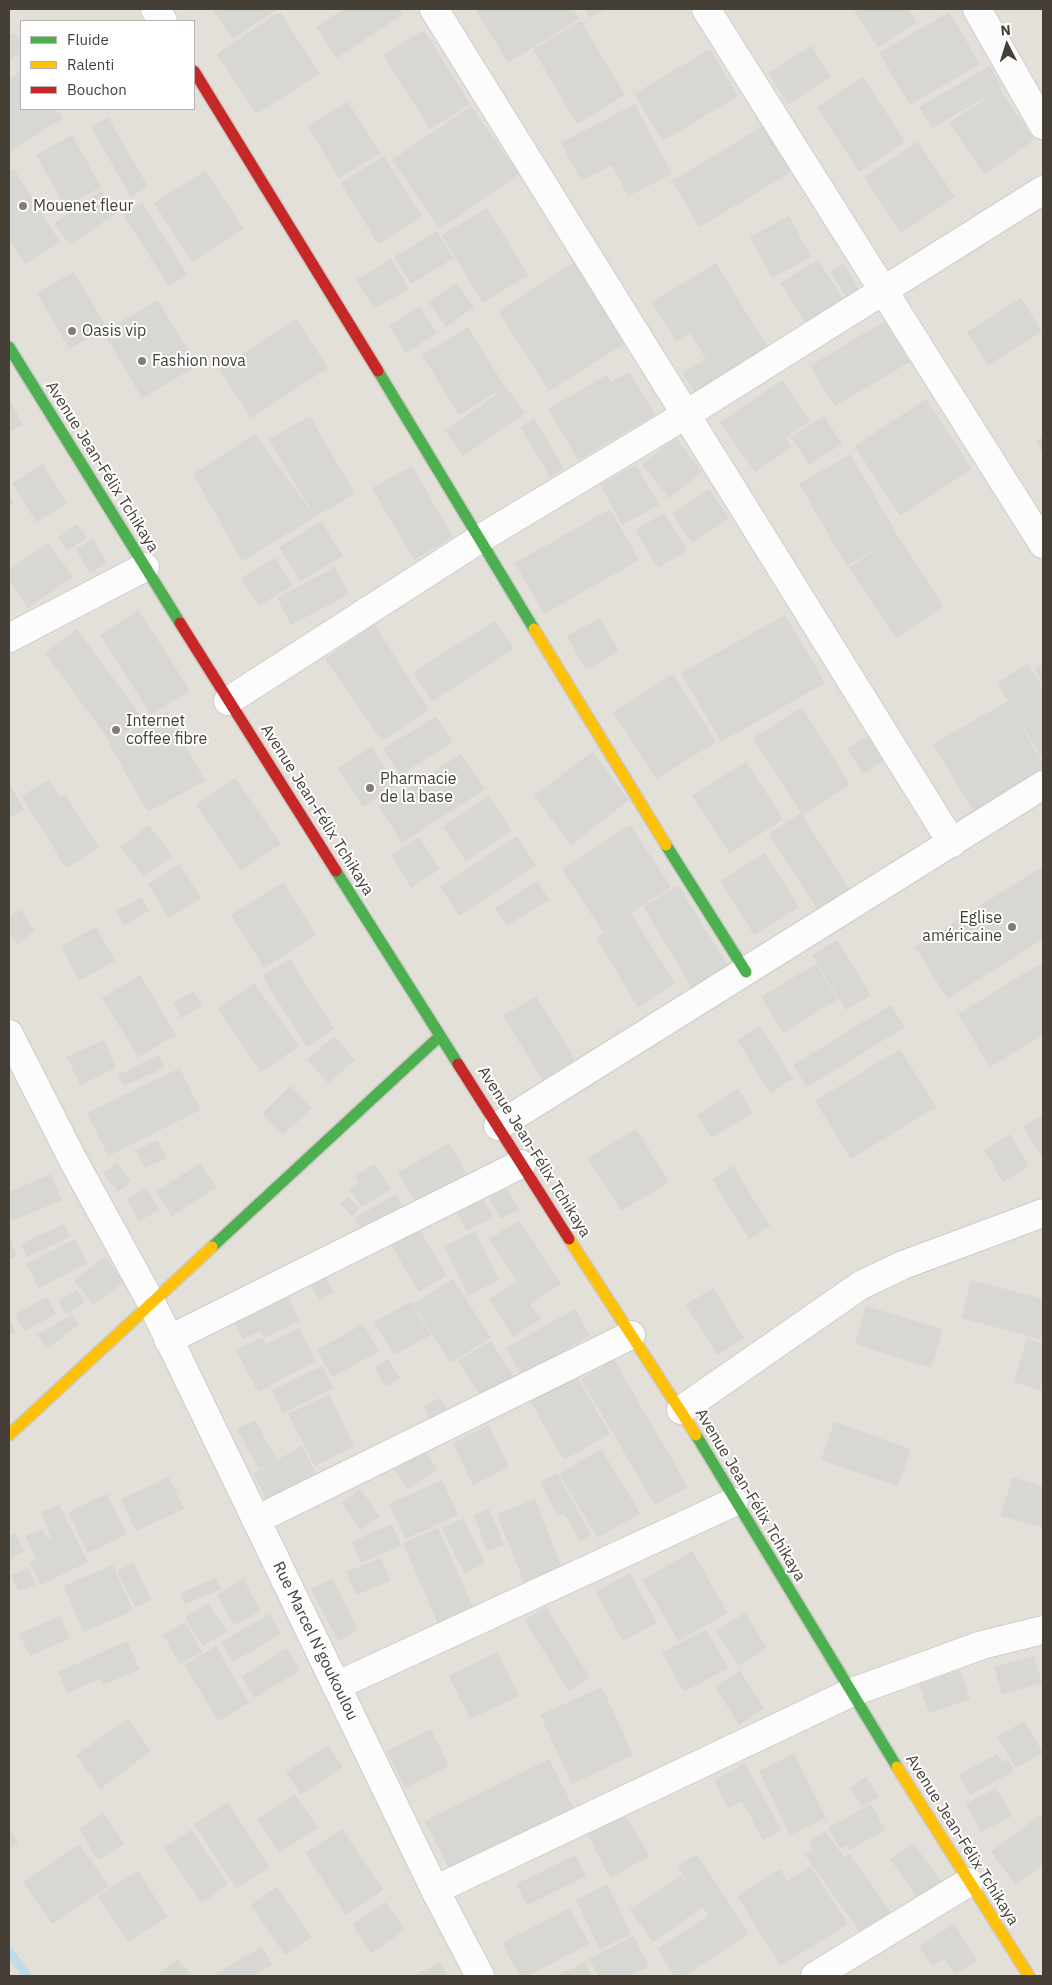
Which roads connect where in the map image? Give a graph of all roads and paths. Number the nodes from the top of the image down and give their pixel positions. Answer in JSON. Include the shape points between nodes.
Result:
{"nodes":[{"id":1,"x":155,"y":9,"type":"edge"},
{"id":2,"x":434,"y":9,"type":"edge"},
{"id":3,"x":706,"y":9,"type":"edge"},
{"id":4,"x":978,"y":9,"type":"edge"},
{"id":5,"x":161,"y":20,"type":"edge"},
{"id":6,"x":195,"y":73,"type":"edge"},
{"id":7,"x":1043,"y":125,"type":"edge"},
{"id":8,"x":1043,"y":190,"type":"edge"},
{"id":9,"x":883,"y":289,"type":"junction"},
{"id":10,"x":9,"y":347,"type":"edge"},
{"id":11,"x":687,"y":414,"type":"junction"},
{"id":12,"x":478,"y":540,"type":"junction"},
{"id":13,"x":1043,"y":544,"type":"edge"},
{"id":14,"x":145,"y":567,"type":"junction"},
{"id":15,"x":9,"y":638,"type":"edge"},
{"id":16,"x":228,"y":701,"type":"junction"},
{"id":17,"x":1043,"y":785,"type":"edge"},
{"id":18,"x":952,"y":843,"type":"junction"},
{"id":19,"x":746,"y":972,"type":"junction"},
{"id":20,"x":9,"y":1034,"type":"edge"},
{"id":21,"x":440,"y":1036,"type":"junction"},
{"id":22,"x":498,"y":1126,"type":"junction"},
{"id":23,"x":522,"y":1164,"type":"junction"},
{"id":24,"x":1043,"y":1213,"type":"edge"},
{"id":25,"x":152,"y":1304,"type":"junction"},
{"id":26,"x":631,"y":1335,"type":"junction"},
{"id":27,"x":168,"y":1340,"type":"junction"},
{"id":28,"x":681,"y":1410,"type":"junction"},
{"id":29,"x":9,"y":1435,"type":"edge"},
{"id":30,"x":734,"y":1502,"type":"junction"},
{"id":31,"x":256,"y":1520,"type":"junction"},
{"id":32,"x":1043,"y":1630,"type":"edge"},
{"id":33,"x":336,"y":1686,"type":"junction"},
{"id":34,"x":850,"y":1693,"type":"junction"},
{"id":35,"x":969,"y":1882,"type":"junction"},
{"id":36,"x":435,"y":1890,"type":"junction"},
{"id":37,"x":480,"y":1976,"type":"edge"},
{"id":38,"x":815,"y":1976,"type":"edge"},
{"id":39,"x":1029,"y":1976,"type":"edge"}],
"edges":[{"from":1,"to":5,"type":"street"},
{"from":2,"to":11,"type":"street"},
{"from":3,"to":9,"type":"street"},
{"from":4,"to":7,"type":"street"},
{"from":6,"to":12,"type":"street"},
{"from":8,"to":9,"type":"street"},
{"from":9,"to":11,"type":"street"},
{"from":9,"to":13,"type":"street"},
{"from":10,"to":14,"type":"street","name":"Avenue Jean-Félix Tchikaya"},
{"from":11,"to":12,"type":"street"},
{"from":11,"to":18,"type":"street"},
{"from":12,"to":16,"type":"street"},
{"from":12,"to":19,"type":"street"},
{"from":14,"to":15,"type":"street"},
{"from":14,"to":16,"type":"street","name":"Avenue Jean-Félix Tchikaya"},
{"from":16,"to":21,"type":"street","name":"Avenue Jean-Félix Tchikaya"},
{"from":17,"to":18,"type":"street"},
{"from":18,"to":19,"type":"street"},
{"from":19,"to":22,"type":"street"},
{"from":20,"to":25,"type":"street","name":"Rue Marcel N'goukoulou"},
{"from":21,"to":22,"type":"street","name":"Avenue Jean-Félix Tchikaya"},
{"from":21,"to":25,"type":"street"},
{"from":22,"to":23,"type":"street","name":"Avenue Jean-Félix Tchikaya"},
{"from":23,"to":26,"type":"street","name":"Avenue Jean-Félix Tchikaya"},
{"from":23,"to":27,"type":"street"},
{"from":24,"to":28,"type":"street","via":[[903,1265],[861,1285]]},
{"from":25,"to":27,"type":"street","name":"Rue Marcel N'goukoulou"},
{"from":25,"to":29,"type":"street"},
{"from":26,"to":28,"type":"street","name":"Avenue Jean-Félix Tchikaya"},
{"from":26,"to":31,"type":"street"},
{"from":27,"to":31,"type":"street","name":"Rue Marcel N'goukoulou"},
{"from":28,"to":30,"type":"street","name":"Avenue Jean-Félix Tchikaya"},
{"from":30,"to":33,"type":"street"},
{"from":30,"to":34,"type":"street","name":"Avenue Jean-Félix Tchikaya"},
{"from":31,"to":33,"type":"street","name":"Rue Marcel N'goukoulou"},
{"from":32,"to":34,"type":"street","via":[[982,1645]]},
{"from":33,"to":36,"type":"street","name":"Rue Marcel N'goukoulou"},
{"from":34,"to":35,"type":"street","name":"Avenue Jean-Félix Tchikaya"},
{"from":34,"to":36,"type":"street"},
{"from":35,"to":38,"type":"street"},
{"from":35,"to":39,"type":"street","name":"Avenue Jean-Félix Tchikaya"},
{"from":36,"to":37,"type":"street","name":"Rue Marcel N'goukoulou"}]}
